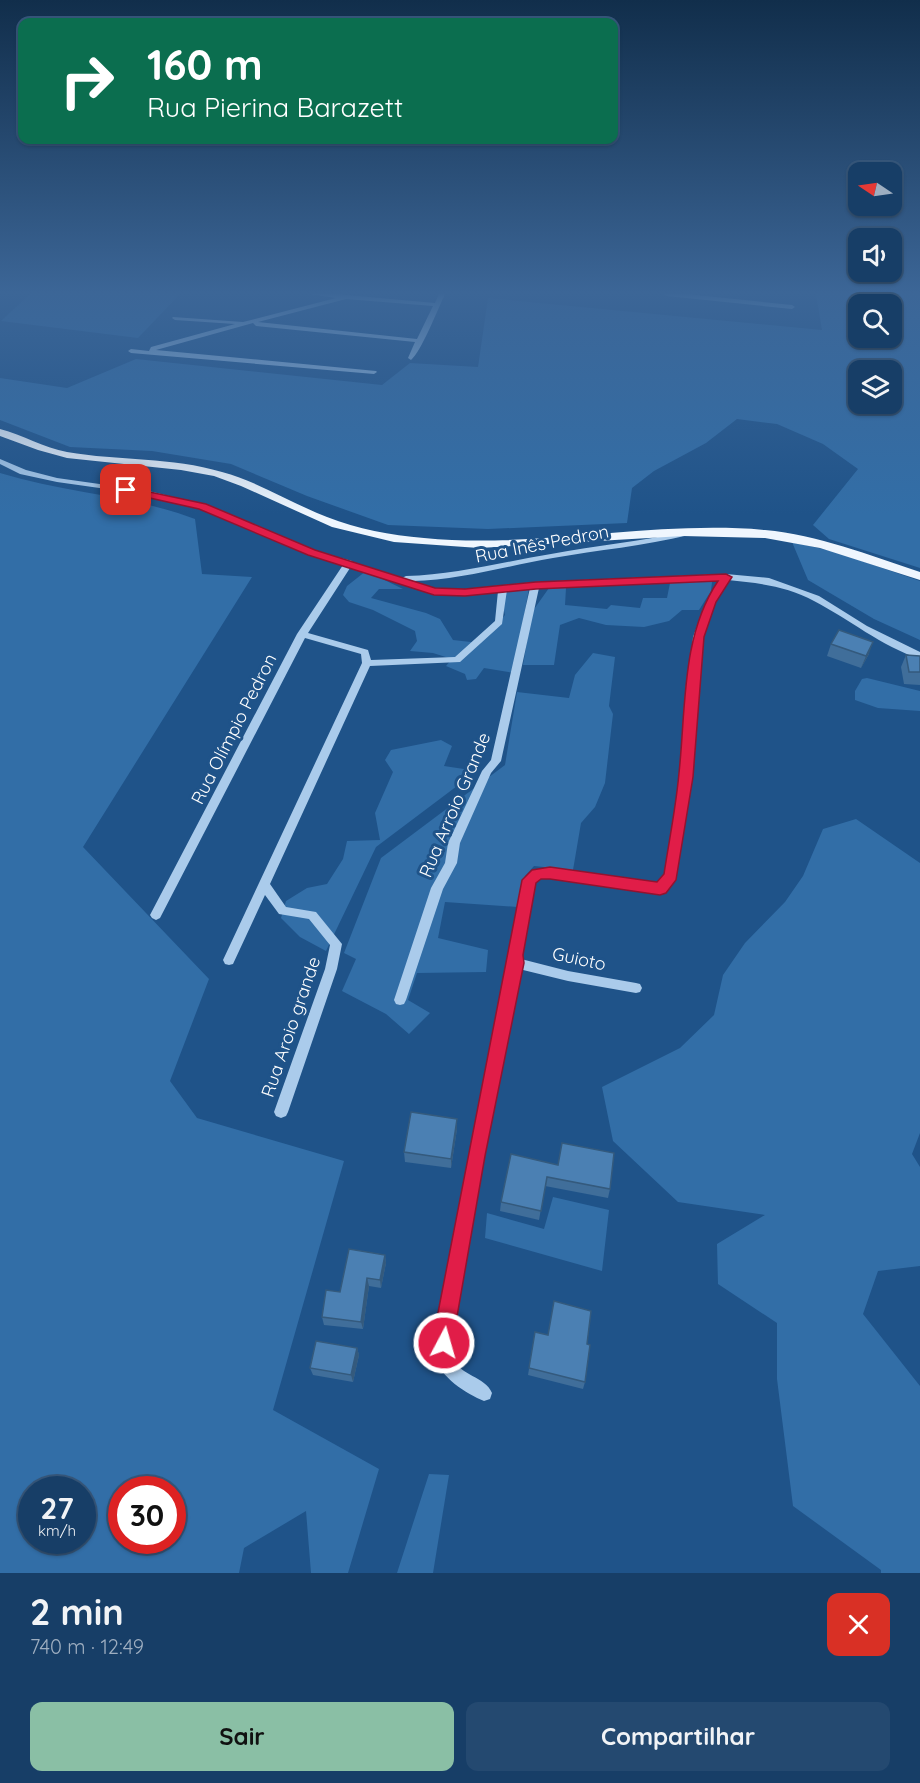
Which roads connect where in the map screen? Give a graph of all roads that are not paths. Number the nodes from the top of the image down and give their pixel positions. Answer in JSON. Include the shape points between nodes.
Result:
{"nodes":[{"id":1,"x":326,"y":367,"type":"edge"},
{"id":2,"x":374,"y":372,"type":"dead end"},
{"id":3,"x":0,"y":432,"type":"edge"},
{"id":4,"x":0,"y":461,"type":"edge"},
{"id":5,"x":691,"y":532,"type":"junction"},
{"id":6,"x":349,"y":563,"type":"junction"},
{"id":7,"x":920,"y":576,"type":"edge"},
{"id":8,"x":726,"y":577,"type":"junction"},
{"id":9,"x":397,"y":579,"type":"junction"},
{"id":10,"x":536,"y":585,"type":"junction"},
{"id":11,"x":503,"y":589,"type":"junction"},
{"id":12,"x":302,"y":634,"type":"junction"},
{"id":13,"x":920,"y":656,"type":"edge"},
{"id":14,"x":367,"y":663,"type":"junction"},
{"id":15,"x":264,"y":884,"type":"junction"},
{"id":16,"x":156,"y":915,"type":"dead end"},
{"id":17,"x":229,"y":960,"type":"dead end"},
{"id":18,"x":516,"y":963,"type":"junction"},
{"id":19,"x":636,"y":988,"type":"dead end"},
{"id":20,"x":400,"y":1000,"type":"dead end"},
{"id":21,"x":281,"y":1112,"type":"dead end"},
{"id":22,"x":483,"y":1393,"type":"dead end"}],
"edges":[{"from":1,"to":2,"type":"street"},
{"from":3,"to":5,"type":"main road","via":[[66,455],[217,474],[324,520],[402,540],[514,543]]},
{"from":4,"to":6,"type":"street","name":"Rua Inês Pedron","via":[[23,472],[57,480],[149,494],[202,507],[312,553]]},
{"from":5,"to":7,"type":"main road","via":[[790,538]]},
{"from":5,"to":9,"type":"street","name":"Rua Inês Pedron","via":[[466,575]]},
{"from":6,"to":9,"type":"street","name":"Rua Inês Pedron"},
{"from":6,"to":12,"type":"street","name":"Rua Olímpio Pedron"},
{"from":8,"to":10,"type":"street","name":"Rua Inês Pedron"},
{"from":8,"to":13,"type":"street","name":"Rua Inês Pedron","via":[[769,581],[808,595]]},
{"from":8,"to":18,"type":"street","via":[[710,602],[698,637],[686,777],[671,876],[660,889],[537,874],[530,880]]},
{"from":9,"to":11,"type":"street","name":"Rua Inês Pedron","via":[[434,591]]},
{"from":10,"to":11,"type":"street","name":"Rua Inês Pedron"},
{"from":10,"to":20,"type":"street","name":"Rua Arroio Grande","via":[[499,753],[454,843],[451,863],[437,888]]},
{"from":11,"to":14,"type":"street","via":[[499,622],[457,660]]},
{"from":12,"to":14,"type":"street","via":[[365,652]]},
{"from":12,"to":16,"type":"street","name":"Rua Olímpio Pedron"},
{"from":14,"to":15,"type":"street"},
{"from":15,"to":17,"type":"street"},
{"from":15,"to":21,"type":"street","name":"Rua Aroio grande","via":[[283,911],[312,915],[336,944],[331,969]]},
{"from":18,"to":19,"type":"street","name":"Guioto"},
{"from":18,"to":22,"type":"street","via":[[445,1328],[444,1358],[454,1374]]}]}
